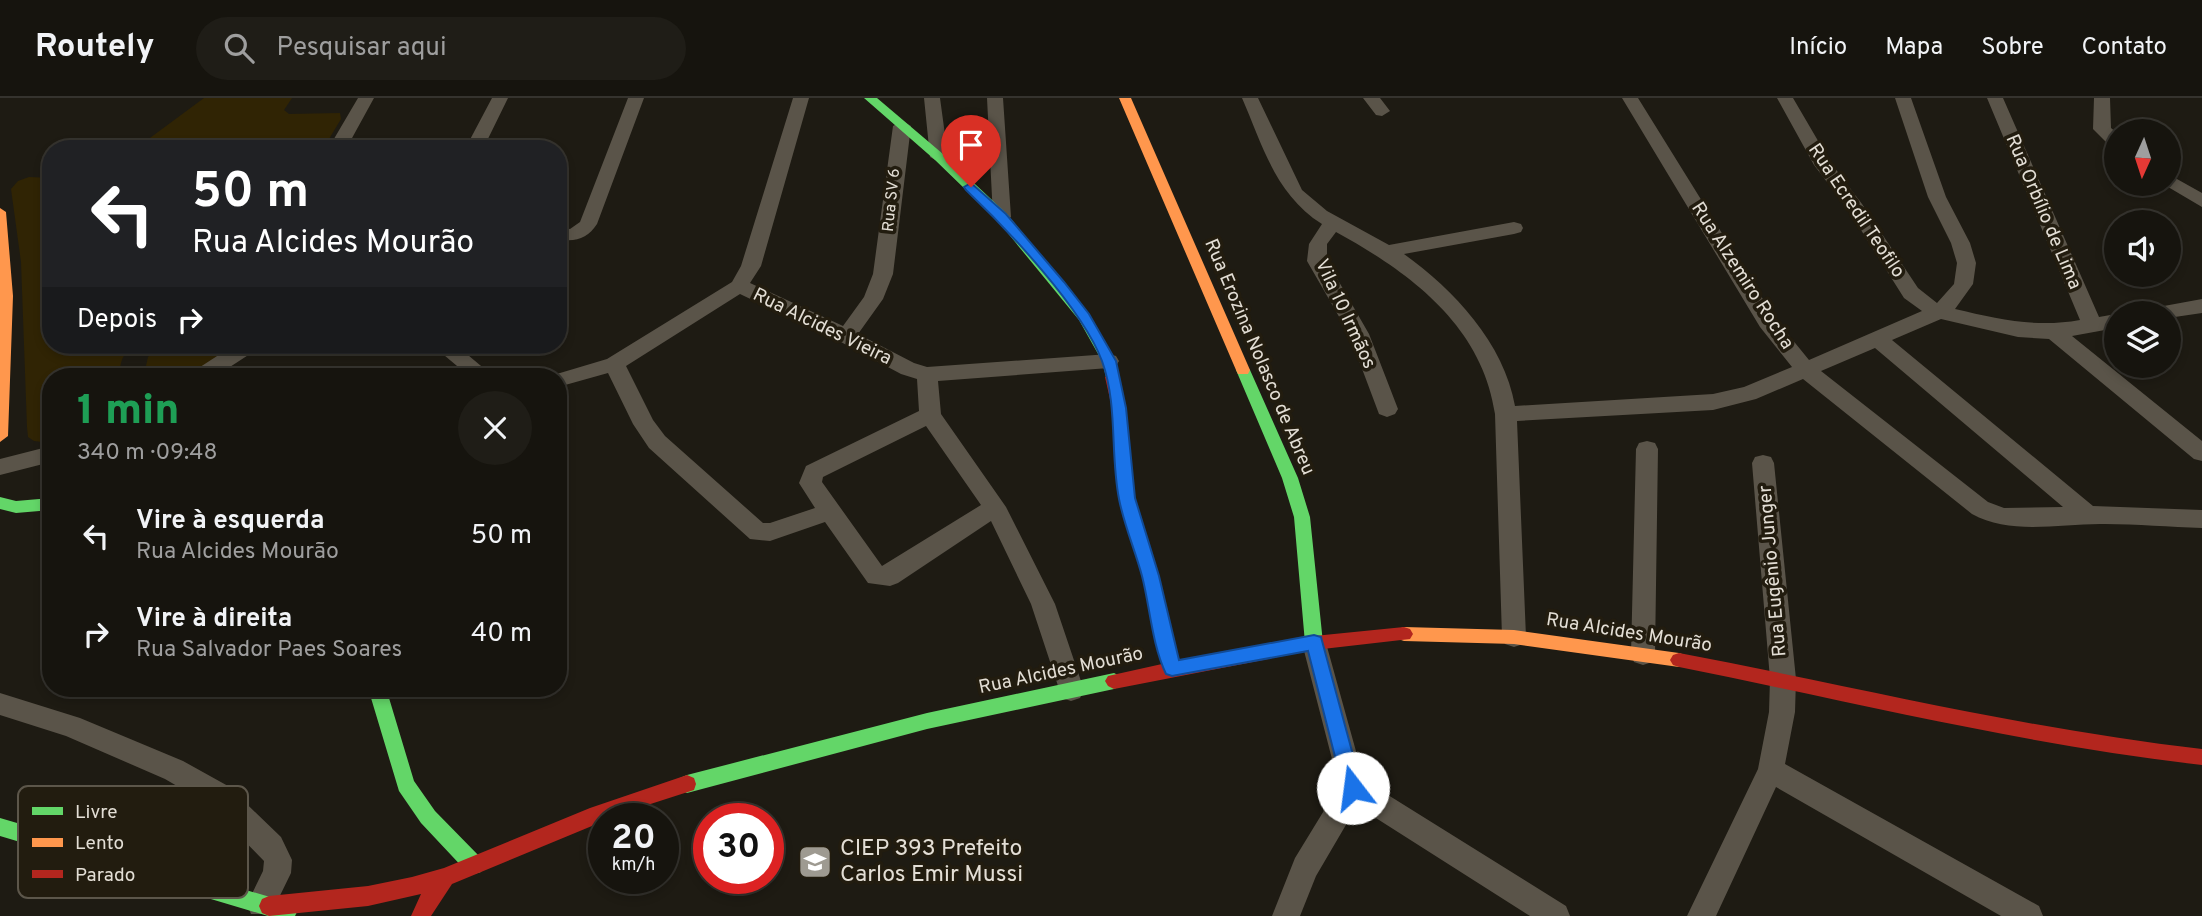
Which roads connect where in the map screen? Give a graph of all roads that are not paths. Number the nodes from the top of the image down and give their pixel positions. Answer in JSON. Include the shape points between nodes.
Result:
{"nodes":[{"id":1,"x":366,"y":98,"type":"edge"},
{"id":2,"x":500,"y":98,"type":"edge"},
{"id":3,"x":636,"y":98,"type":"edge"},
{"id":4,"x":801,"y":98,"type":"edge"},
{"id":5,"x":870,"y":98,"type":"edge"},
{"id":6,"x":933,"y":98,"type":"edge"},
{"id":7,"x":995,"y":98,"type":"edge"},
{"id":8,"x":1125,"y":98,"type":"edge"},
{"id":9,"x":1250,"y":98,"type":"edge"},
{"id":10,"x":1630,"y":98,"type":"edge"},
{"id":11,"x":1785,"y":98,"type":"edge"},
{"id":12,"x":1903,"y":98,"type":"edge"},
{"id":13,"x":1995,"y":98,"type":"edge"},
{"id":14,"x":2102,"y":98,"type":"edge"},
{"id":15,"x":902,"y":126,"type":"junction"},
{"id":16,"x":2104,"y":131,"type":"edge"},
{"id":17,"x":341,"y":140,"type":"edge"},
{"id":18,"x":479,"y":140,"type":"edge"},
{"id":19,"x":939,"y":157,"type":"junction"},
{"id":20,"x":2181,"y":187,"type":"edge"},
{"id":21,"x":2202,"y":201,"type":"edge"},
{"id":22,"x":0,"y":212,"type":"edge"},
{"id":23,"x":1002,"y":217,"type":"junction"},
{"id":24,"x":1334,"y":223,"type":"junction"},
{"id":25,"x":1514,"y":228,"type":"dead end"},
{"id":26,"x":567,"y":234,"type":"edge"},
{"id":27,"x":1388,"y":251,"type":"junction"},
{"id":28,"x":739,"y":286,"type":"junction"},
{"id":29,"x":2202,"y":306,"type":"edge"},
{"id":30,"x":2181,"y":310,"type":"edge"},
{"id":31,"x":1939,"y":312,"type":"junction"},
{"id":32,"x":2104,"y":323,"type":"edge"},
{"id":33,"x":2092,"y":325,"type":"junction"},
{"id":34,"x":2054,"y":332,"type":"junction"},
{"id":35,"x":846,"y":336,"type":"junction"},
{"id":36,"x":1878,"y":340,"type":"junction"},
{"id":37,"x":235,"y":354,"type":"edge"},
{"id":38,"x":454,"y":354,"type":"edge"},
{"id":39,"x":1109,"y":361,"type":"junction"},
{"id":40,"x":614,"y":363,"type":"junction"},
{"id":41,"x":213,"y":368,"type":"edge"},
{"id":42,"x":472,"y":368,"type":"edge"},
{"id":43,"x":1807,"y":371,"type":"junction"},
{"id":44,"x":927,"y":374,"type":"junction"},
{"id":45,"x":567,"y":377,"type":"edge"},
{"id":46,"x":1387,"y":409,"type":"dead end"},
{"id":47,"x":1506,"y":414,"type":"junction"},
{"id":48,"x":930,"y":415,"type":"junction"},
{"id":49,"x":0,"y":436,"type":"edge"},
{"id":50,"x":1647,"y":449,"type":"dead end"},
{"id":51,"x":2202,"y":453,"type":"edge"},
{"id":52,"x":42,"y":456,"type":"edge"},
{"id":53,"x":1763,"y":463,"type":"dead end"},
{"id":54,"x":0,"y":467,"type":"edge"},
{"id":55,"x":0,"y":503,"type":"edge"},
{"id":56,"x":42,"y":505,"type":"edge"},
{"id":57,"x":995,"y":507,"type":"junction"},
{"id":58,"x":832,"y":511,"type":"junction"},
{"id":59,"x":2088,"y":515,"type":"junction"},
{"id":60,"x":2202,"y":519,"type":"edge"},
{"id":61,"x":1514,"y":637,"type":"junction"},
{"id":62,"x":1314,"y":643,"type":"junction"},
{"id":63,"x":1643,"y":654,"type":"junction"},
{"id":64,"x":1172,"y":669,"type":"junction"},
{"id":65,"x":1783,"y":679,"type":"junction"},
{"id":66,"x":1071,"y":690,"type":"junction"},
{"id":67,"x":380,"y":697,"type":"edge"},
{"id":68,"x":0,"y":704,"type":"edge"},
{"id":69,"x":2202,"y":757,"type":"edge"},
{"id":70,"x":1771,"y":770,"type":"junction"},
{"id":71,"x":203,"y":786,"type":"edge"},
{"id":72,"x":1353,"y":788,"type":"junction"},
{"id":73,"x":248,"y":824,"type":"edge"},
{"id":74,"x":0,"y":827,"type":"edge"},
{"id":75,"x":18,"y":832,"type":"edge"},
{"id":76,"x":474,"y":865,"type":"junction"},
{"id":77,"x":445,"y":877,"type":"junction"},
{"id":78,"x":241,"y":898,"type":"edge"},
{"id":79,"x":265,"y":905,"type":"junction"},
{"id":80,"x":298,"y":916,"type":"edge"},
{"id":81,"x":421,"y":916,"type":"edge"},
{"id":82,"x":1286,"y":916,"type":"edge"},
{"id":83,"x":1556,"y":916,"type":"edge"},
{"id":84,"x":1701,"y":916,"type":"edge"},
{"id":85,"x":2029,"y":916,"type":"edge"}],
"edges":[{"from":1,"to":17,"type":"street"},
{"from":2,"to":18,"type":"street"},
{"from":3,"to":26,"type":"street","via":[[588,224],[582,231]]},
{"from":4,"to":28,"type":"street","via":[[751,266]]},
{"from":5,"to":15,"type":"street"},
{"from":6,"to":19,"type":"street"},
{"from":7,"to":23,"type":"street"},
{"from":8,"to":62,"type":"street","name":"Rua Erozina Nolasco de Abreu","via":[[1290,478],[1302,517]]},
{"from":9,"to":24,"type":"street","via":[[1293,191]]},
{"from":10,"to":43,"type":"street","name":"Rua Alzemiro Rocha","via":[[1767,322]]},
{"from":11,"to":31,"type":"street","name":"Rua Ecredil Teofilo","via":[[1823,165],[1911,293]]},
{"from":12,"to":31,"type":"street","via":[[1938,198],[1965,257],[1963,286]]},
{"from":13,"to":33,"type":"street","name":"Rua Orbílio de Lima"},
{"from":14,"to":16,"type":"street"},
{"from":15,"to":19,"type":"street"},
{"from":15,"to":35,"type":"street","name":"Rua SV 6","via":[[883,274],[873,299]]},
{"from":19,"to":23,"type":"street"},
{"from":20,"to":21,"type":"street"},
{"from":22,"to":49,"type":"street","via":[[6,296]]},
{"from":23,"to":39,"type":"street","via":[[1084,317]]},
{"from":24,"to":27,"type":"street"},
{"from":24,"to":46,"type":"street","name":"Vila 10 Irmãos","via":[[1316,248],[1317,261],[1359,334]]},
{"from":25,"to":27,"type":"street"},
{"from":27,"to":47,"type":"street","via":[[1422,278],[1482,347],[1497,377]]},
{"from":28,"to":35,"type":"street","name":"Rua Alcides Vieira"},
{"from":28,"to":40,"type":"street","name":"Rua Alcides Vieira"},
{"from":29,"to":30,"type":"street"},
{"from":31,"to":34,"type":"street","via":[[2018,330]]},
{"from":31,"to":36,"type":"street"},
{"from":32,"to":33,"type":"street"},
{"from":33,"to":34,"type":"street"},
{"from":34,"to":51,"type":"street"},
{"from":35,"to":44,"type":"street","name":"Rua Alcides Vieira","via":[[908,369]]},
{"from":36,"to":43,"type":"street"},
{"from":36,"to":59,"type":"street"},
{"from":37,"to":41,"type":"street"},
{"from":38,"to":42,"type":"street"},
{"from":39,"to":44,"type":"street","name":"Rua Alcides Vieira"},
{"from":39,"to":64,"type":"street","via":[[1119,408],[1127,498]]},
{"from":40,"to":45,"type":"street","name":"Rua Alcides Vieira"},
{"from":40,"to":58,"type":"street","via":[[657,442],[758,533]]},
{"from":43,"to":47,"type":"street","via":[[1749,394],[1713,402]]},
{"from":43,"to":59,"type":"street","name":"Rua Alzemiro Rocha","via":[[1993,515]]},
{"from":44,"to":48,"type":"street"},
{"from":47,"to":61,"type":"street"},
{"from":48,"to":57,"type":"street"},
{"from":48,"to":58,"type":"street","via":[[814,472],[810,482]]},
{"from":50,"to":63,"type":"street"},
{"from":52,"to":54,"type":"street"},
{"from":53,"to":65,"type":"street","name":"Rua Eugênio Junger"},
{"from":55,"to":56,"type":"street"},
{"from":57,"to":58,"type":"street","via":[[883,578],[876,576]]},
{"from":57,"to":66,"type":"street","via":[[1043,604]]},
{"from":59,"to":60,"type":"street"},
{"from":61,"to":62,"type":"street","name":"Rua Alcides Mourão","via":[[1406,634]]},
{"from":61,"to":63,"type":"street","name":"Rua Alcides Mourão"},
{"from":62,"to":64,"type":"street","name":"Rua Alcides Mourão"},
{"from":62,"to":72,"type":"street"},
{"from":63,"to":65,"type":"street","name":"Rua Alcides Mourão"},
{"from":64,"to":66,"type":"street","name":"Rua Alcides Mourão"},
{"from":65,"to":69,"type":"street","name":"Rua Alcides Mourão","via":[[2059,738]]},
{"from":65,"to":70,"type":"street","name":"Rua Eugênio Junger"},
{"from":66,"to":76,"type":"street","name":"Rua Alcides Mourão","via":[[928,721],[693,782],[590,817]]},
{"from":67,"to":76,"type":"street","via":[[406,785],[428,817]]},
{"from":68,"to":71,"type":"street","via":[[72,726]]},
{"from":70,"to":84,"type":"street","name":"Rua Eugênio Junger"},
{"from":70,"to":85,"type":"street"},
{"from":72,"to":82,"type":"street","via":[[1305,868]]},
{"from":72,"to":83,"type":"street"},
{"from":73,"to":79,"type":"street","via":[[271,846],[278,860]]},
{"from":74,"to":75,"type":"street"},
{"from":76,"to":77,"type":"street","name":"Rua Alcides Mourão"},
{"from":77,"to":79,"type":"street","name":"Rua Alcides Mourão","via":[[369,896]]},
{"from":77,"to":81,"type":"street"},
{"from":78,"to":79,"type":"street"},
{"from":79,"to":80,"type":"street"}]}
